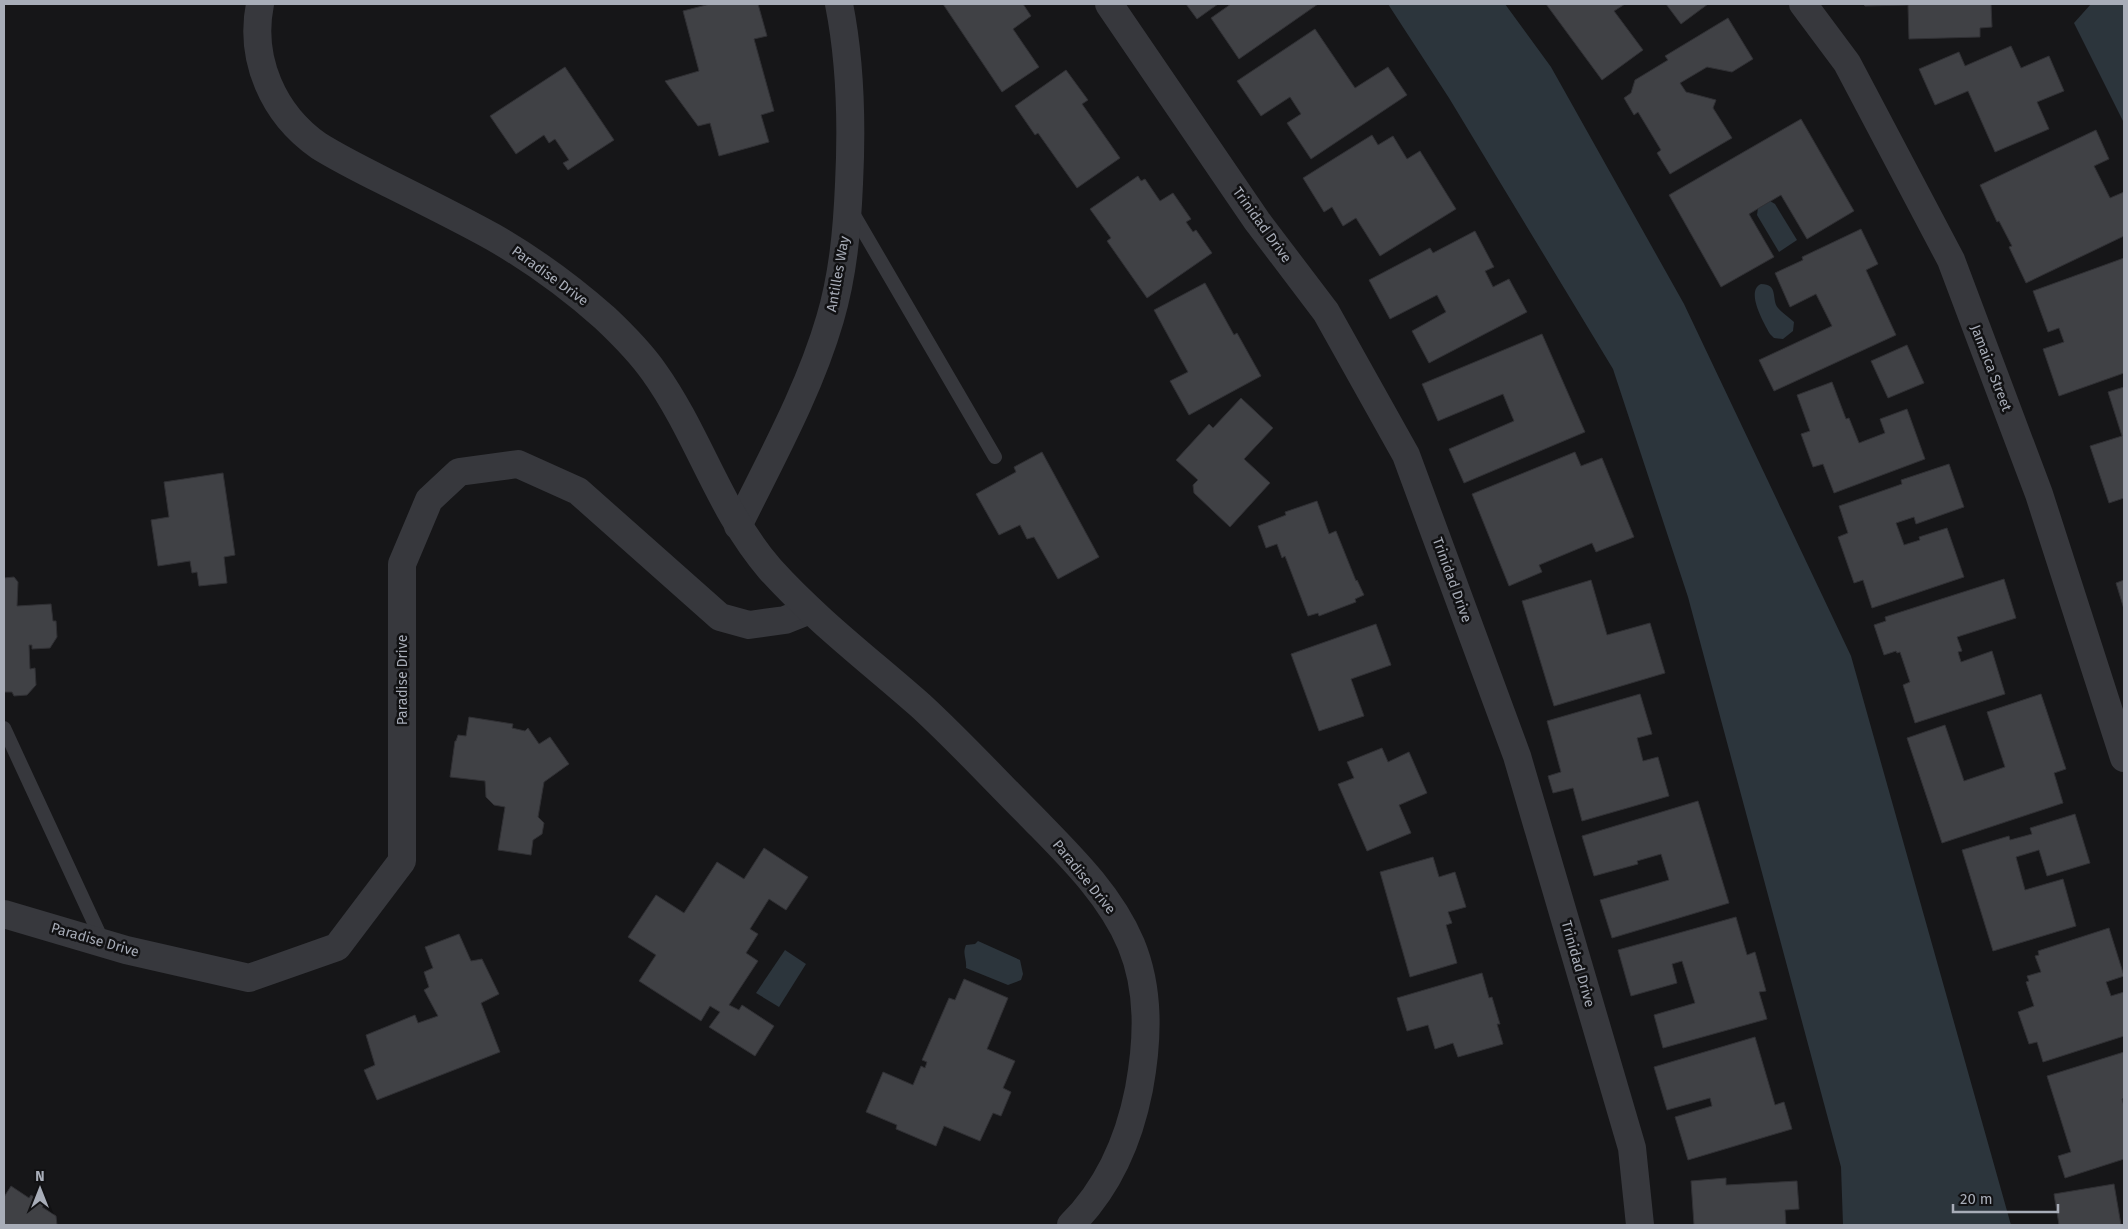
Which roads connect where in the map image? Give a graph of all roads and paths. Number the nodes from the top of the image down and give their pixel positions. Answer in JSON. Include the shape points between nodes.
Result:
{"nodes":[{"id":1,"x":260,"y":4,"type":"edge"},
{"id":2,"x":838,"y":4,"type":"edge"},
{"id":3,"x":1109,"y":4,"type":"edge"},
{"id":4,"x":1803,"y":4,"type":"edge"},
{"id":5,"x":848,"y":205,"type":"junction"},
{"id":6,"x":996,"y":457,"type":"dead end"},
{"id":7,"x":738,"y":526,"type":"junction"},
{"id":8,"x":810,"y":610,"type":"junction"},
{"id":9,"x":4,"y":728,"type":"edge"},
{"id":10,"x":2124,"y":758,"type":"edge"},
{"id":11,"x":4,"y":914,"type":"edge"},
{"id":12,"x":103,"y":943,"type":"junction"},
{"id":13,"x":1071,"y":1225,"type":"edge"},
{"id":14,"x":1640,"y":1225,"type":"edge"}],
"edges":[{"from":1,"to":7,"type":"street","name":"Paradise Drive","via":[[259,54],[271,92],[282,111],[299,129],[337,157],[469,224],[527,258],[604,317],[632,345],[666,390]]},
{"from":2,"to":5,"type":"street","name":"Antilles Way","via":[[848,63],[850,100]]},
{"from":3,"to":14,"type":"street","name":"Trinidad Drive","via":[[1257,221],[1326,312],[1406,455],[1517,756],[1632,1148]]},
{"from":4,"to":10,"type":"street","name":"Jamaica Street","via":[[1847,63],[1951,260],[2039,494]]},
{"from":5,"to":6,"type":"lane"},
{"from":5,"to":7,"type":"street","name":"Antilles Way","via":[[838,290],[827,327],[796,406]]},
{"from":7,"to":8,"type":"street","name":"Paradise Drive","via":[[759,555]]},
{"from":8,"to":12,"type":"street","name":"Paradise Drive","via":[[786,620],[749,626],[720,617],[578,491],[518,464],[459,472],[429,500],[402,564],[402,861],[337,947],[249,978]]},
{"from":8,"to":13,"type":"street","name":"Paradise Drive","via":[[923,708],[1045,830],[1108,903],[1130,943],[1141,978],[1145,1007],[1144,1054],[1137,1098],[1116,1163],[1096,1197]]},
{"from":9,"to":12,"type":"lane"},
{"from":11,"to":12,"type":"street","name":"Paradise Drive"}]}
